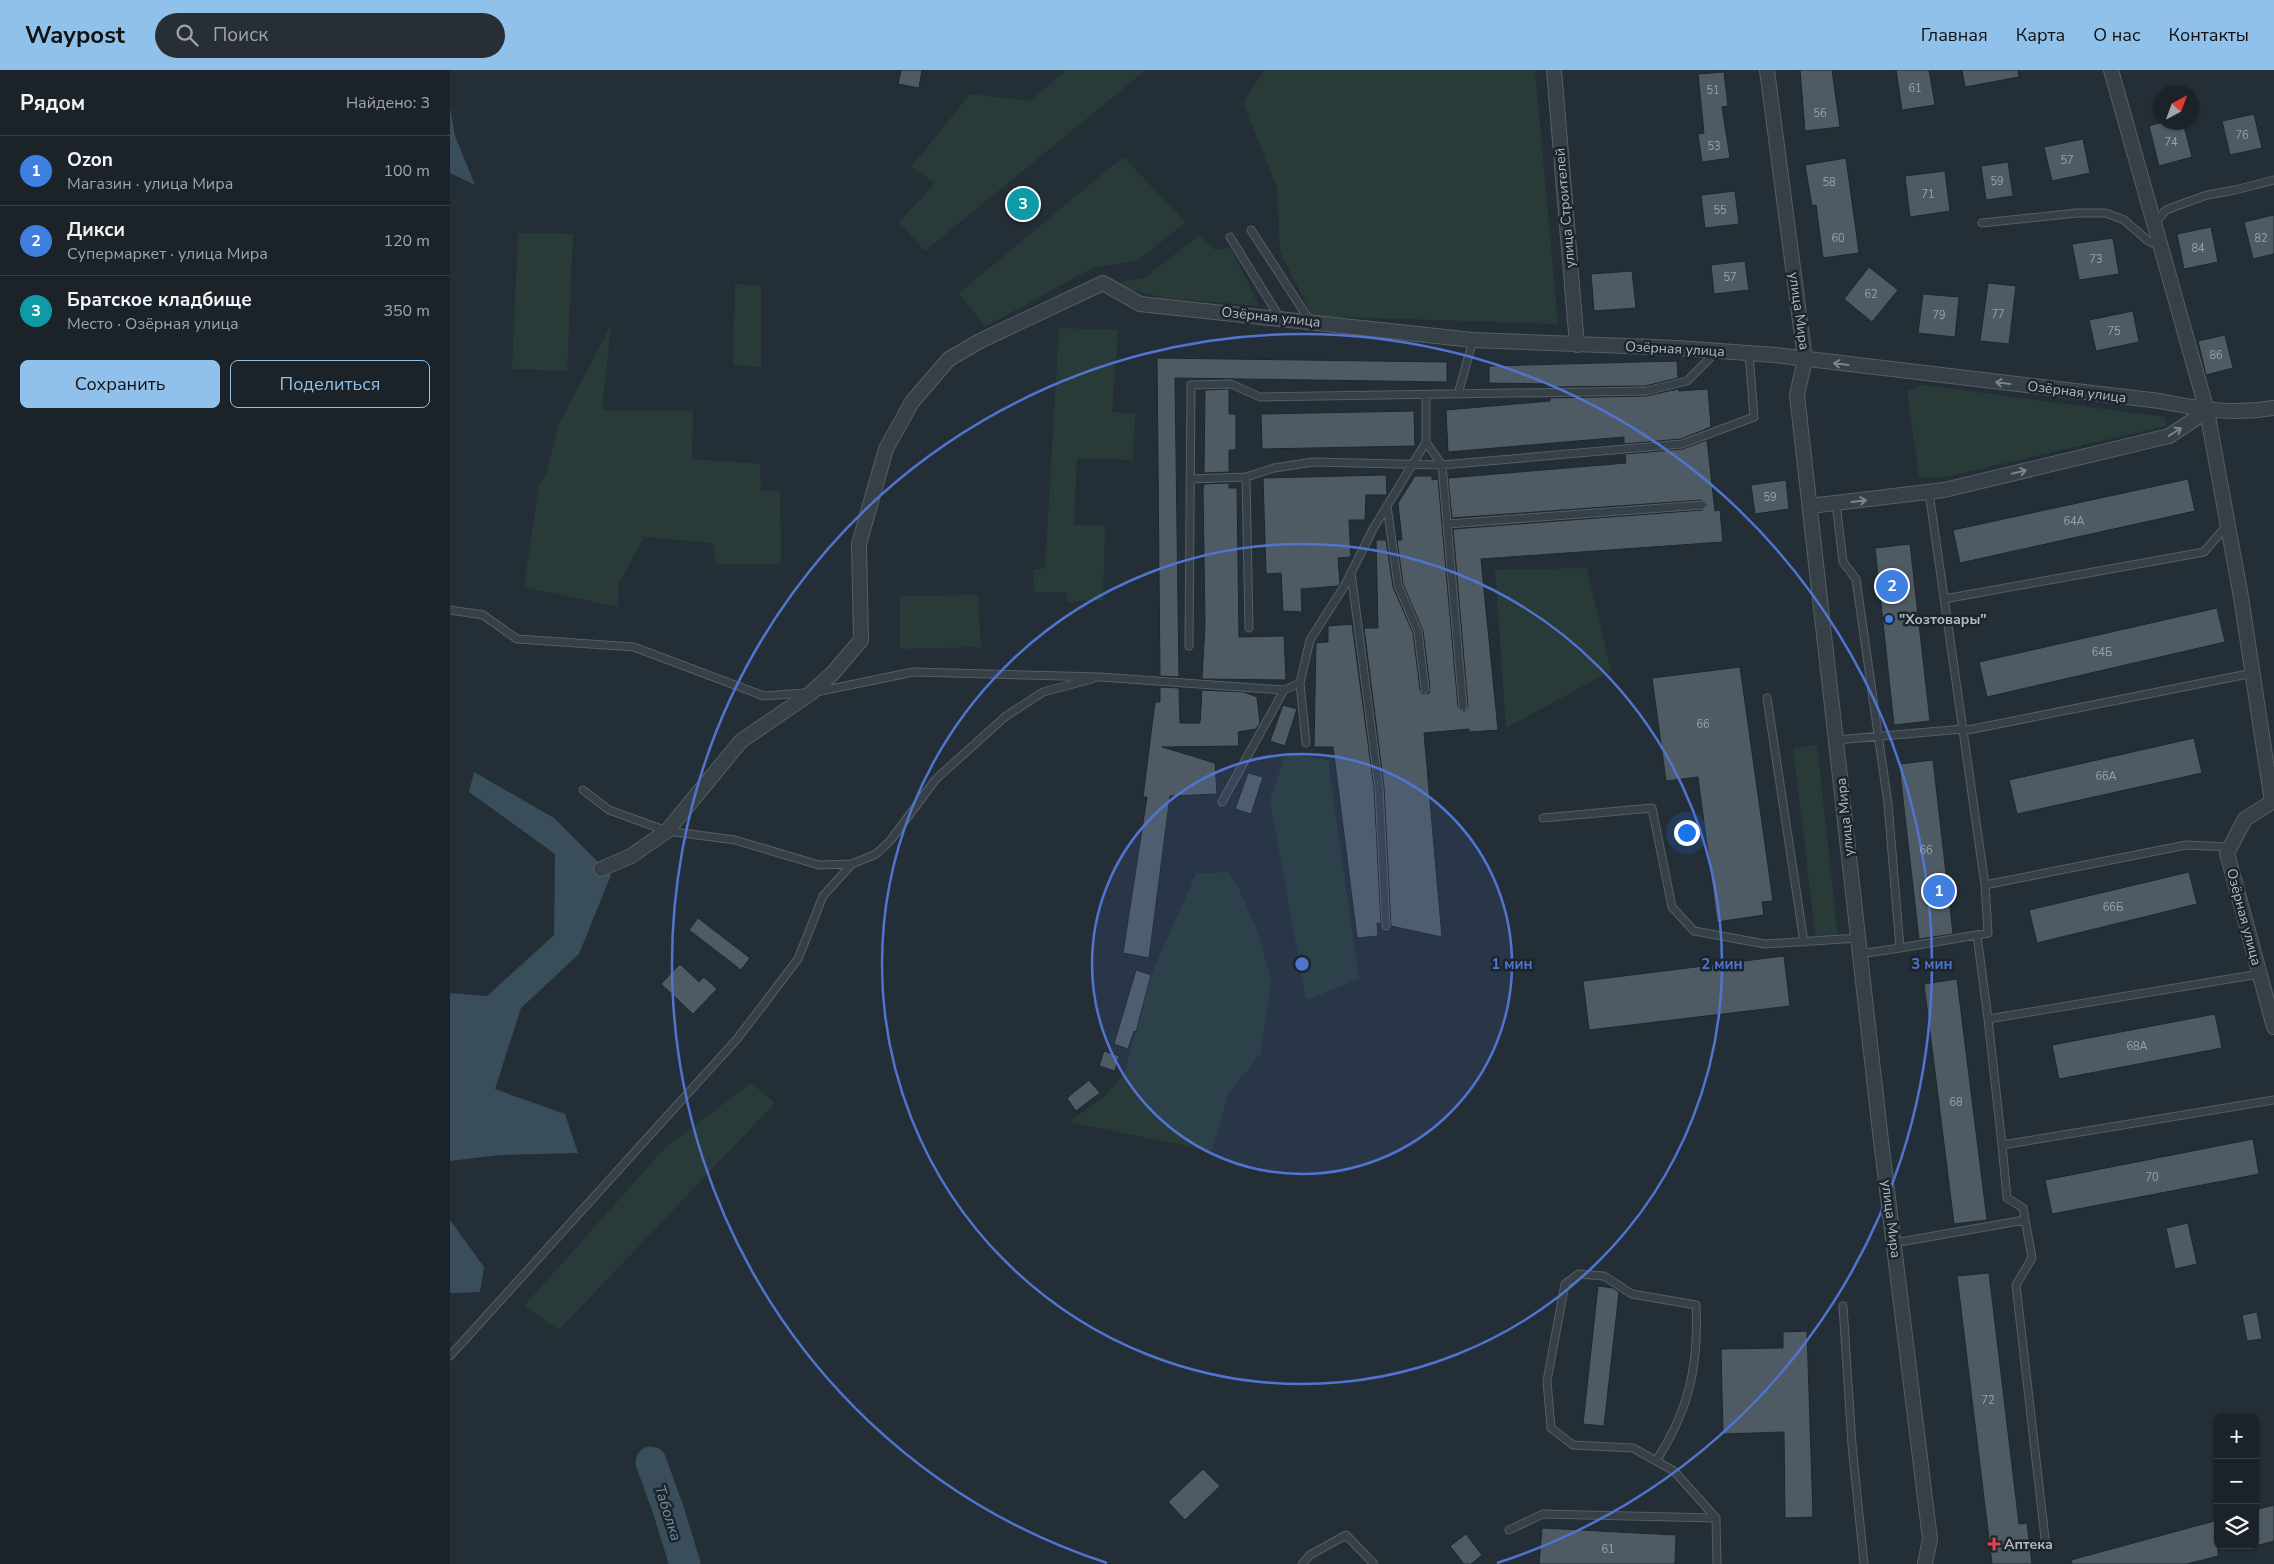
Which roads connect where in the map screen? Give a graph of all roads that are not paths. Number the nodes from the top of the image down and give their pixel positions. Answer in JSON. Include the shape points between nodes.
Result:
{"nodes":[{"id":1,"x":1554,"y":70,"type":"edge"},
{"id":2,"x":1767,"y":70,"type":"edge"},
{"id":3,"x":2112,"y":70,"type":"edge"},
{"id":4,"x":2274,"y":180,"type":"edge"},
{"id":5,"x":1982,"y":223,"type":"dead end"},
{"id":6,"x":2154,"y":224,"type":"junction"},
{"id":7,"x":1252,"y":230,"type":"dead end"},
{"id":8,"x":1230,"y":237,"type":"dead end"},
{"id":9,"x":2160,"y":247,"type":"junction"},
{"id":10,"x":1280,"y":319,"type":"junction"},
{"id":11,"x":1310,"y":321,"type":"junction"},
{"id":12,"x":1473,"y":340,"type":"junction"},
{"id":13,"x":1577,"y":345,"type":"junction"},
{"id":14,"x":1717,"y":351,"type":"junction"},
{"id":15,"x":1749,"y":354,"type":"junction"},
{"id":16,"x":1806,"y":359,"type":"junction"},
{"id":17,"x":1426,"y":394,"type":"junction"},
{"id":18,"x":1458,"y":394,"type":"junction"},
{"id":19,"x":2274,"y":408,"type":"edge"},
{"id":20,"x":2207,"y":411,"type":"junction"},
{"id":21,"x":1426,"y":442,"type":"junction"},
{"id":22,"x":1414,"y":464,"type":"junction"},
{"id":23,"x":1442,"y":465,"type":"junction"},
{"id":24,"x":1246,"y":476,"type":"junction"},
{"id":25,"x":1190,"y":479,"type":"junction"},
{"id":26,"x":1929,"y":492,"type":"junction"},
{"id":27,"x":1836,"y":503,"type":"junction"},
{"id":28,"x":1702,"y":505,"type":"dead end"},
{"id":29,"x":1387,"y":506,"type":"junction"},
{"id":30,"x":1810,"y":506,"type":"junction"},
{"id":31,"x":1447,"y":524,"type":"junction"},
{"id":32,"x":2228,"y":524,"type":"junction"},
{"id":33,"x":1351,"y":572,"type":"junction"},
{"id":34,"x":1944,"y":599,"type":"junction"},
{"id":35,"x":450,"y":610,"type":"edge"},
{"id":36,"x":1249,"y":628,"type":"dead end"},
{"id":37,"x":1189,"y":646,"type":"dead end"},
{"id":38,"x":2253,"y":673,"type":"junction"},
{"id":39,"x":1100,"y":677,"type":"junction"},
{"id":40,"x":1300,"y":683,"type":"junction"},
{"id":41,"x":1425,"y":689,"type":"dead end"},
{"id":42,"x":1284,"y":690,"type":"junction"},
{"id":43,"x":811,"y":693,"type":"junction"},
{"id":44,"x":1767,"y":698,"type":"dead end"},
{"id":45,"x":1463,"y":707,"type":"dead end"},
{"id":46,"x":1963,"y":730,"type":"junction"},
{"id":47,"x":1878,"y":736,"type":"junction"},
{"id":48,"x":1836,"y":740,"type":"junction"},
{"id":49,"x":1306,"y":743,"type":"dead end"},
{"id":50,"x":583,"y":790,"type":"dead end"},
{"id":51,"x":1222,"y":802,"type":"dead end"},
{"id":52,"x":1543,"y":818,"type":"dead end"},
{"id":53,"x":666,"y":831,"type":"junction"},
{"id":54,"x":2230,"y":847,"type":"junction"},
{"id":55,"x":852,"y":864,"type":"junction"},
{"id":56,"x":601,"y":868,"type":"dead end"},
{"id":57,"x":1985,"y":886,"type":"junction"},
{"id":58,"x":1386,"y":926,"type":"dead end"},
{"id":59,"x":1977,"y":935,"type":"junction"},
{"id":60,"x":1858,"y":938,"type":"junction"},
{"id":61,"x":1804,"y":942,"type":"junction"},
{"id":62,"x":1900,"y":948,"type":"junction"},
{"id":63,"x":1860,"y":954,"type":"junction"},
{"id":64,"x":2260,"y":974,"type":"junction"},
{"id":65,"x":1988,"y":1019,"type":"junction"},
{"id":66,"x":2274,"y":1027,"type":"edge"},
{"id":67,"x":2274,"y":1100,"type":"edge"},
{"id":68,"x":2002,"y":1145,"type":"junction"},
{"id":69,"x":2025,"y":1220,"type":"junction"},
{"id":70,"x":1894,"y":1243,"type":"junction"},
{"id":71,"x":1843,"y":1306,"type":"dead end"},
{"id":72,"x":450,"y":1356,"type":"edge"},
{"id":73,"x":1656,"y":1461,"type":"junction"},
{"id":74,"x":1716,"y":1518,"type":"junction"},
{"id":75,"x":1509,"y":1530,"type":"dead end"},
{"id":76,"x":2046,"y":1547,"type":"dead end"},
{"id":77,"x":1302,"y":1564,"type":"edge"},
{"id":78,"x":1374,"y":1564,"type":"edge"},
{"id":79,"x":1717,"y":1564,"type":"edge"},
{"id":80,"x":1864,"y":1564,"type":"edge"},
{"id":81,"x":1926,"y":1564,"type":"edge"}],
"edges":[{"from":1,"to":13,"type":"street","name":"улица Строителей"},
{"from":2,"to":16,"type":"street","name":"улица Мира"},
{"from":3,"to":6,"type":"street"},
{"from":4,"to":6,"type":"lane","via":[[2182,204],[2166,210]]},
{"from":5,"to":9,"type":"lane","via":[[2106,212],[2124,220]]},
{"from":6,"to":9,"type":"street"},
{"from":7,"to":11,"type":"lane"},
{"from":8,"to":10,"type":"lane"},
{"from":9,"to":20,"type":"street"},
{"from":10,"to":11,"type":"street","name":"Озёрная улица"},
{"from":10,"to":43,"type":"street","name":"Озёрная улица","via":[[1140,304],[1103,283],[980,340],[949,359],[912,402],[886,449],[859,544],[861,640],[834,673]]},
{"from":11,"to":12,"type":"street","name":"Озёрная улица"},
{"from":12,"to":13,"type":"street","name":"Озёрная улица"},
{"from":12,"to":18,"type":"lane"},
{"from":13,"to":14,"type":"street","name":"Озёрная улица"},
{"from":14,"to":15,"type":"street","name":"Озёрная улица"},
{"from":14,"to":18,"type":"lane","via":[[1686,381],[1646,391]]},
{"from":15,"to":16,"type":"street","name":"Озёрная улица"},
{"from":15,"to":23,"type":"lane","via":[[1754,417],[1682,444]]},
{"from":20,"to":16,"type":"street","name":"Озёрная улица","one_way":true,"via":[[2160,401]]},
{"from":16,"to":30,"type":"street","name":"улица Мира","via":[[1797,395]]},
{"from":17,"to":18,"type":"lane"},
{"from":17,"to":21,"type":"lane"},
{"from":17,"to":25,"type":"lane","via":[[1260,397],[1231,384],[1191,385]]},
{"from":19,"to":20,"type":"street","name":"Озёрная улица"},
{"from":26,"to":20,"type":"street","one_way":true,"via":[[2169,436]]},
{"from":20,"to":32,"type":"street"},
{"from":21,"to":22,"type":"lane"},
{"from":21,"to":23,"type":"lane"},
{"from":22,"to":23,"type":"lane"},
{"from":22,"to":24,"type":"lane","via":[[1313,462]]},
{"from":22,"to":29,"type":"lane"},
{"from":23,"to":31,"type":"lane"},
{"from":24,"to":25,"type":"lane"},
{"from":24,"to":36,"type":"lane"},
{"from":25,"to":37,"type":"lane"},
{"from":27,"to":26,"type":"street","one_way":true},
{"from":26,"to":34,"type":"lane"},
{"from":27,"to":30,"type":"street"},
{"from":27,"to":47,"type":"lane","via":[[1843,562],[1856,579]]},
{"from":28,"to":31,"type":"lane"},
{"from":29,"to":33,"type":"lane"},
{"from":29,"to":41,"type":"lane","via":[[1398,585],[1418,632]]},
{"from":30,"to":48,"type":"street","name":"улица Мира"},
{"from":31,"to":45,"type":"lane"},
{"from":32,"to":34,"type":"lane","via":[[2204,552]]},
{"from":32,"to":38,"type":"street"},
{"from":33,"to":40,"type":"lane","via":[[1310,640]]},
{"from":33,"to":58,"type":"lane","via":[[1379,788]]},
{"from":34,"to":46,"type":"lane"},
{"from":35,"to":43,"type":"lane","via":[[483,615],[517,639],[634,647],[764,696]]},
{"from":38,"to":46,"type":"lane"},
{"from":38,"to":54,"type":"street","via":[[2272,802],[2245,819]]},
{"from":39,"to":42,"type":"lane"},
{"from":39,"to":43,"type":"lane","via":[[913,672]]},
{"from":39,"to":55,"type":"lane","via":[[1043,692],[1006,716],[936,779],[890,841],[876,854]]},
{"from":40,"to":42,"type":"lane"},
{"from":40,"to":49,"type":"lane"},
{"from":42,"to":51,"type":"lane"},
{"from":43,"to":53,"type":"street","via":[[742,741]]},
{"from":44,"to":61,"type":"lane"},
{"from":46,"to":47,"type":"lane"},
{"from":46,"to":57,"type":"lane"},
{"from":47,"to":48,"type":"lane"},
{"from":47,"to":62,"type":"lane","via":[[1888,804]]},
{"from":48,"to":60,"type":"street","name":"улица Мира"},
{"from":50,"to":53,"type":"lane","via":[[610,810]]},
{"from":52,"to":61,"type":"lane","via":[[1652,808],[1672,907],[1694,931],[1765,944]]},
{"from":53,"to":55,"type":"lane","via":[[735,840],[819,865]]},
{"from":53,"to":56,"type":"street","via":[[631,856]]},
{"from":54,"to":57,"type":"lane","via":[[2186,845]]},
{"from":54,"to":64,"type":"street","name":"Озёрная улица","via":[[2227,853]]},
{"from":55,"to":72,"type":"lane","via":[[823,896],[798,959],[737,1038]]},
{"from":57,"to":59,"type":"lane","via":[[1988,933]]},
{"from":59,"to":62,"type":"lane"},
{"from":59,"to":65,"type":"lane"},
{"from":60,"to":61,"type":"lane"},
{"from":60,"to":63,"type":"street","name":"улица Мира"},
{"from":62,"to":63,"type":"lane"},
{"from":63,"to":70,"type":"street","name":"улица Мира"},
{"from":64,"to":65,"type":"lane"},
{"from":64,"to":66,"type":"street","name":"Озёрная улица"},
{"from":65,"to":68,"type":"lane"},
{"from":67,"to":68,"type":"lane"},
{"from":68,"to":69,"type":"lane","via":[[2008,1198],[2022,1208]]},
{"from":69,"to":70,"type":"lane"},
{"from":69,"to":76,"type":"lane","via":[[2032,1258],[2016,1286]]},
{"from":70,"to":81,"type":"street","name":"улица Мира","via":[[1930,1539]]},
{"from":71,"to":80,"type":"lane"},
{"from":73,"to":73,"type":"lane","via":[[1633,1448],[1573,1445],[1551,1428],[1548,1372],[1565,1284],[1579,1274],[1604,1276],[1632,1294],[1696,1305],[1698,1342],[1686,1403],[1674,1434]]},
{"from":73,"to":74,"type":"lane","via":[[1674,1471]]},
{"from":74,"to":75,"type":"lane","via":[[1543,1514]]},
{"from":74,"to":79,"type":"lane"},
{"from":77,"to":78,"type":"lane","via":[[1310,1555],[1346,1534]]}]}
